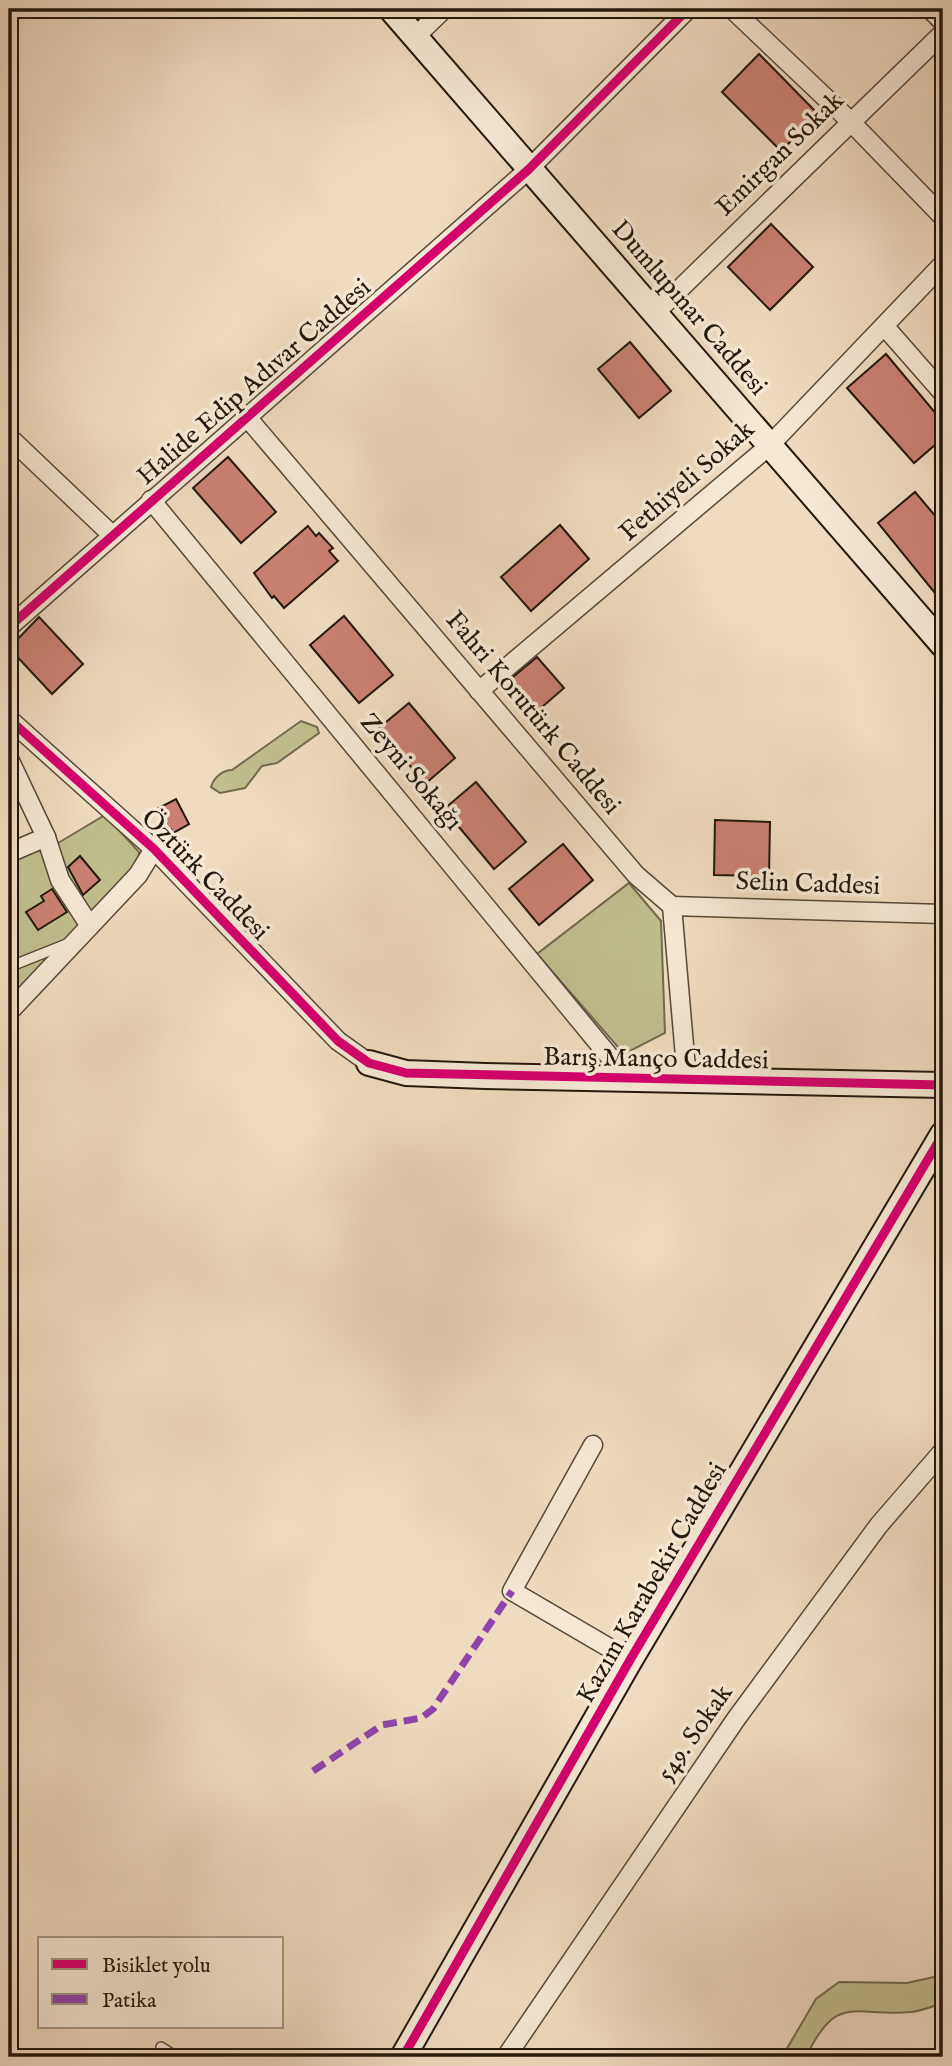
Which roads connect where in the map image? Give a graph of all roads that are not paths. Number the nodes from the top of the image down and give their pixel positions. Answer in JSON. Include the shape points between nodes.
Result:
{"nodes":[{"id":1,"x":391,"y":9,"type":"edge"},
{"id":2,"x":444,"y":9,"type":"edge"},
{"id":3,"x":688,"y":9,"type":"edge"},
{"id":4,"x":732,"y":9,"type":"edge"},
{"id":5,"x":930,"y":9,"type":"edge"},
{"id":6,"x":943,"y":22,"type":"edge"},
{"id":7,"x":943,"y":33,"type":"edge"},
{"id":8,"x":415,"y":37,"type":"junction"},
{"id":9,"x":850,"y":121,"type":"junction"},
{"id":10,"x":528,"y":170,"type":"junction"},
{"id":11,"x":943,"y":217,"type":"edge"},
{"id":12,"x":943,"y":264,"type":"edge"},
{"id":13,"x":654,"y":314,"type":"junction"},
{"id":14,"x":886,"y":328,"type":"junction"},
{"id":15,"x":943,"y":393,"type":"edge"},
{"id":16,"x":246,"y":416,"type":"junction"},
{"id":17,"x":9,"y":437,"type":"edge"},
{"id":18,"x":769,"y":446,"type":"junction"},
{"id":19,"x":151,"y":500,"type":"junction"},
{"id":20,"x":112,"y":536,"type":"junction"},
{"id":21,"x":9,"y":627,"type":"edge"},
{"id":22,"x":943,"y":645,"type":"edge"},
{"id":23,"x":479,"y":691,"type":"junction"},
{"id":24,"x":9,"y":719,"type":"edge"},
{"id":25,"x":9,"y":759,"type":"edge"},
{"id":26,"x":46,"y":837,"type":"junction"},
{"id":27,"x":155,"y":849,"type":"junction"},
{"id":28,"x":9,"y":853,"type":"edge"},
{"id":29,"x":672,"y":906,"type":"junction"},
{"id":30,"x":943,"y":914,"type":"edge"},
{"id":31,"x":83,"y":933,"type":"junction"},
{"id":32,"x":9,"y":967,"type":"edge"},
{"id":33,"x":9,"y":1012,"type":"edge"},
{"id":34,"x":369,"y":1063,"type":"joint"},
{"id":35,"x":628,"y":1079,"type":"junction"},
{"id":36,"x":687,"y":1080,"type":"junction"},
{"id":37,"x":943,"y":1085,"type":"edge"},
{"id":38,"x":943,"y":1134,"type":"edge"},
{"id":39,"x":593,"y":1445,"type":"dead end"},
{"id":40,"x":943,"y":1451,"type":"edge"},
{"id":41,"x":631,"y":1660,"type":"junction"},
{"id":42,"x":161,"y":2047,"type":"dead end"},
{"id":43,"x":177,"y":2057,"type":"edge"},
{"id":44,"x":403,"y":2057,"type":"edge"},
{"id":45,"x":506,"y":2057,"type":"edge"}],
"edges":[{"from":1,"to":8,"type":"street","name":"Dumlupınar Caddesi"},
{"from":2,"to":8,"type":"street"},
{"from":3,"to":10,"type":"street","name":"Halide Edip Adıvar Caddesi"},
{"from":4,"to":9,"type":"street"},
{"from":5,"to":6,"type":"street"},
{"from":7,"to":9,"type":"street","name":"Emirgan Sokak"},
{"from":8,"to":10,"type":"street","name":"Dumlupınar Caddesi"},
{"from":9,"to":11,"type":"street"},
{"from":9,"to":13,"type":"street","name":"Emirgan Sokak"},
{"from":10,"to":13,"type":"street","name":"Dumlupınar Caddesi"},
{"from":10,"to":16,"type":"street","name":"Halide Edip Adıvar Caddesi"},
{"from":12,"to":14,"type":"street","name":"Fethiyeli Sokak"},
{"from":13,"to":18,"type":"street","name":"Dumlupınar Caddesi"},
{"from":14,"to":15,"type":"street"},
{"from":14,"to":18,"type":"street","name":"Fethiyeli Sokak"},
{"from":16,"to":19,"type":"street","name":"Halide Edip Adıvar Caddesi"},
{"from":16,"to":23,"type":"street","name":"Fahri Korutürk Caddesi"},
{"from":17,"to":20,"type":"street"},
{"from":18,"to":22,"type":"street","name":"Dumlupınar Caddesi"},
{"from":18,"to":23,"type":"street","name":"Fethiyeli Sokak"},
{"from":19,"to":20,"type":"street","name":"Halide Edip Adıvar Caddesi"},
{"from":19,"to":35,"type":"street","name":"Zeyni Sokağı"},
{"from":20,"to":21,"type":"street","name":"Halide Edip Adıvar Caddesi"},
{"from":23,"to":29,"type":"street","name":"Fahri Korutürk Caddesi","via":[[636,875]]},
{"from":24,"to":27,"type":"street","name":"Öztürk Caddesi"},
{"from":25,"to":26,"type":"street"},
{"from":26,"to":28,"type":"street"},
{"from":26,"to":31,"type":"street"},
{"from":27,"to":31,"type":"street","via":[[138,875]]},
{"from":27,"to":34,"type":"street","name":"Öztürk Caddesi","via":[[338,1041]]},
{"from":29,"to":30,"type":"street","name":"Selin Caddesi"},
{"from":29,"to":36,"type":"street"},
{"from":31,"to":32,"type":"lane"},
{"from":31,"to":33,"type":"street"},
{"from":34,"to":35,"type":"street","name":"Barış Manço Caddesi","via":[[406,1073]]},
{"from":35,"to":36,"type":"street","name":"Barış Manço Caddesi"},
{"from":36,"to":37,"type":"street","name":"Barış Manço Caddesi"},
{"from":38,"to":41,"type":"street","name":"Kazım Karabekir Caddesi"},
{"from":39,"to":41,"type":"street","via":[[512,1591]]},
{"from":40,"to":45,"type":"street","name":"549. Sokak","via":[[879,1525],[744,1708]]},
{"from":41,"to":44,"type":"street","name":"Kazım Karabekir Caddesi"},
{"from":42,"to":43,"type":"lane"}]}
